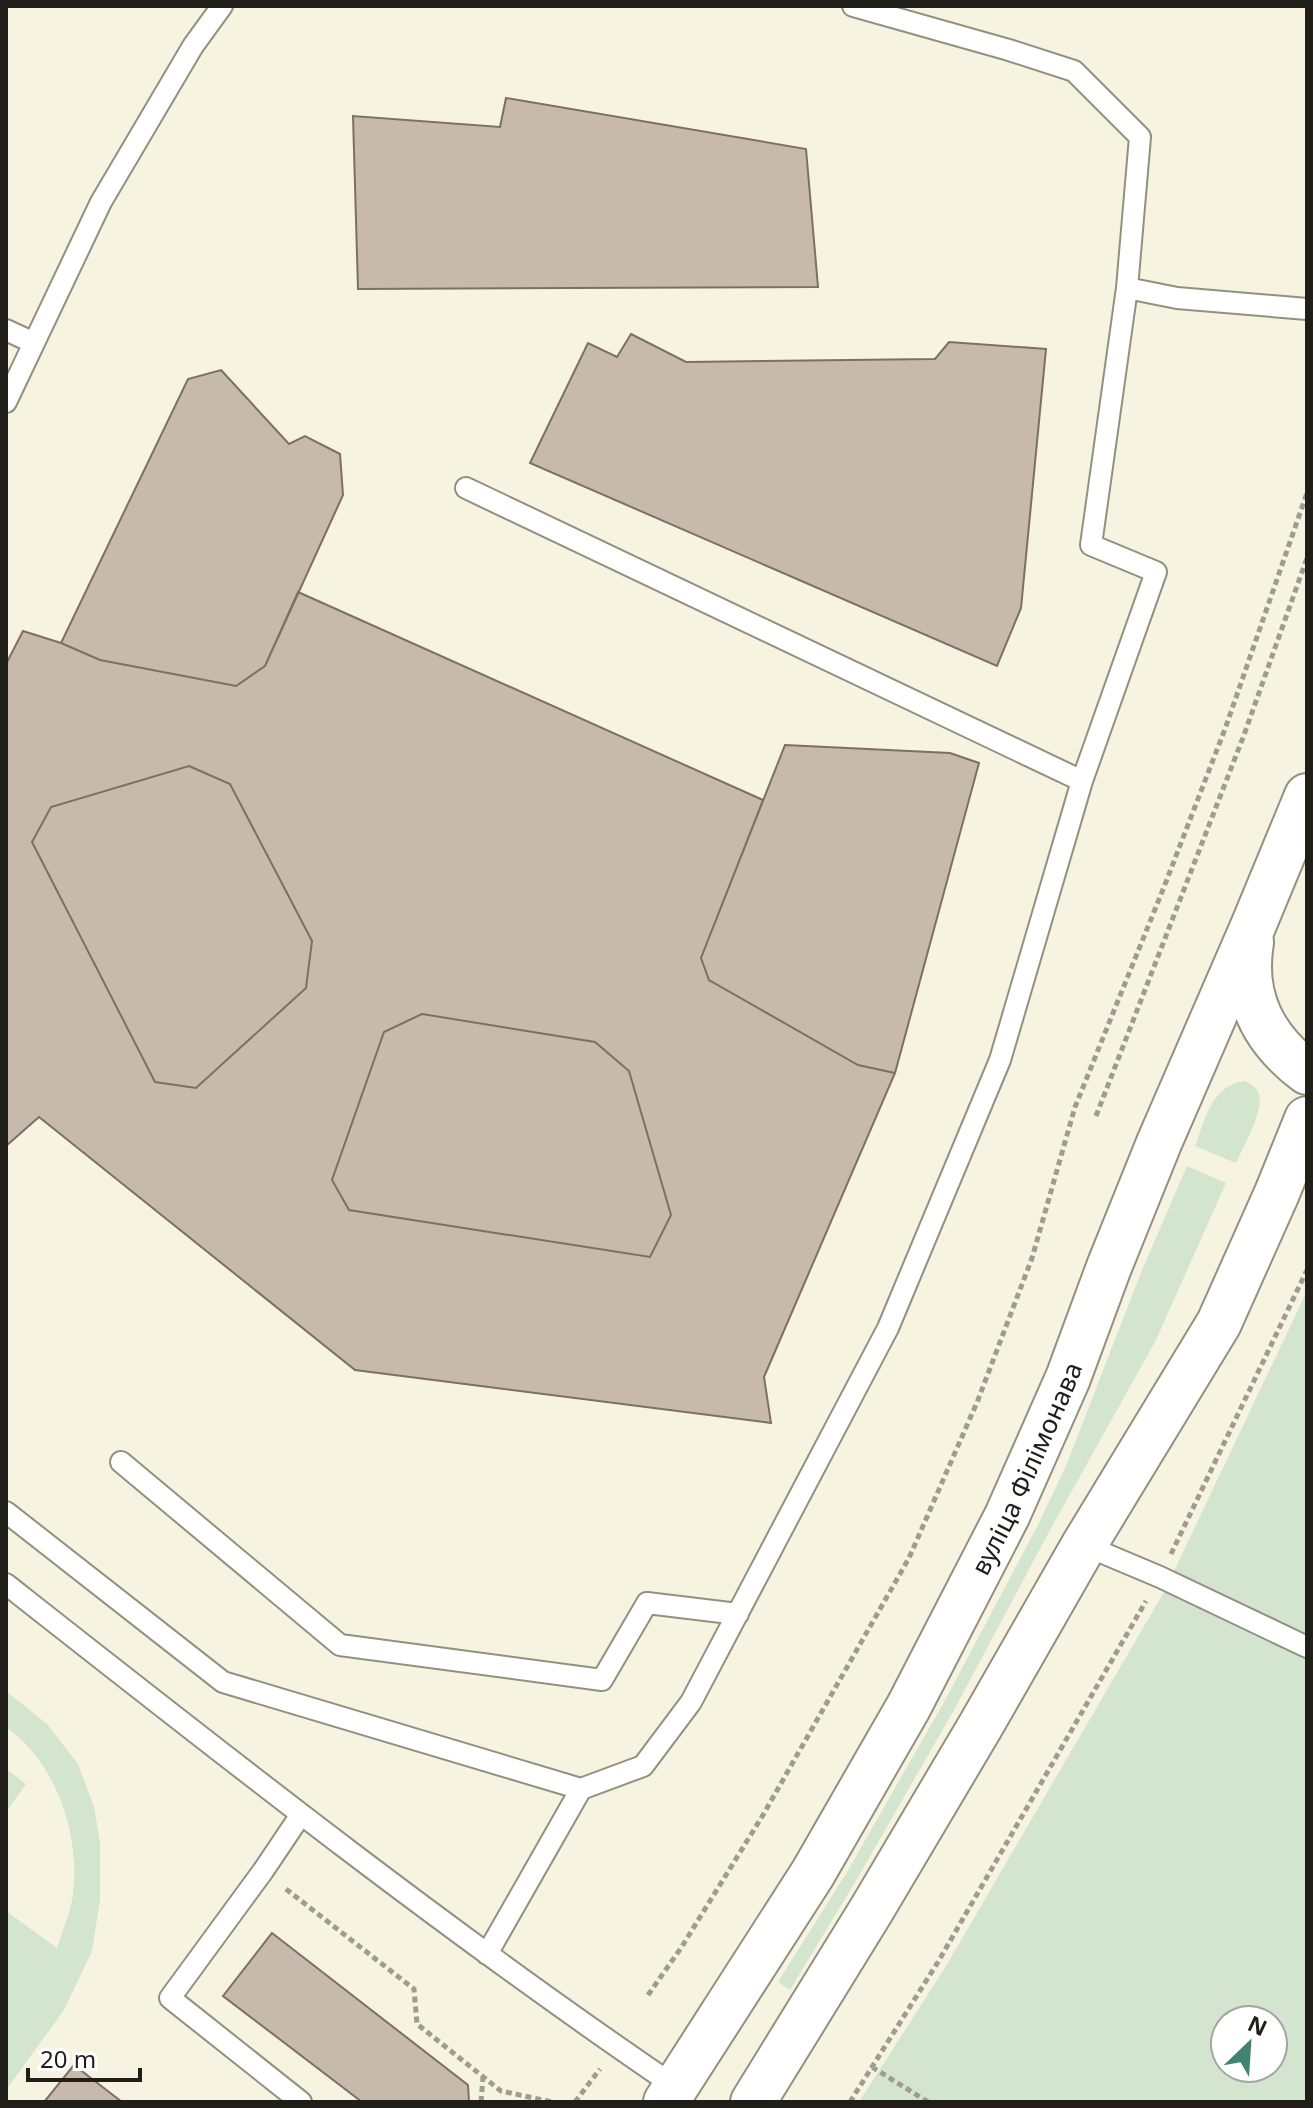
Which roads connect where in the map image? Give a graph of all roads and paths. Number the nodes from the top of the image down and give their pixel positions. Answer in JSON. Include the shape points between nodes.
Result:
{"nodes":[{"id":1,"x":222,"y":6,"type":"edge"},
{"id":2,"x":853,"y":6,"type":"edge"},
{"id":3,"x":1127,"y":288,"type":"junction"},
{"id":4,"x":1307,"y":309,"type":"edge"},
{"id":5,"x":6,"y":330,"type":"edge"},
{"id":6,"x":34,"y":343,"type":"junction"},
{"id":7,"x":6,"y":402,"type":"edge"},
{"id":8,"x":466,"y":488,"type":"dead end"},
{"id":9,"x":1307,"y":493,"type":"edge"},
{"id":10,"x":1307,"y":558,"type":"edge"},
{"id":11,"x":1082,"y":781,"type":"junction"},
{"id":12,"x":1307,"y":796,"type":"edge"},
{"id":13,"x":1254,"y":924,"type":"junction"},
{"id":14,"x":1307,"y":1072,"type":"edge"},
{"id":15,"x":1096,"y":1116,"type":"dead end"},
{"id":16,"x":1307,"y":1119,"type":"edge"},
{"id":17,"x":1307,"y":1270,"type":"edge"},
{"id":18,"x":121,"y":1462,"type":"dead end"},
{"id":19,"x":6,"y":1512,"type":"edge"},
{"id":20,"x":1084,"y":1545,"type":"junction"},
{"id":21,"x":1160,"y":1577,"type":"junction"},
{"id":22,"x":6,"y":1584,"type":"edge"},
{"id":23,"x":738,"y":1614,"type":"junction"},
{"id":24,"x":1307,"y":1647,"type":"edge"},
{"id":25,"x":581,"y":1789,"type":"junction"},
{"id":26,"x":300,"y":1816,"type":"junction"},
{"id":27,"x":263,"y":1871,"type":"junction"},
{"id":28,"x":487,"y":1954,"type":"junction"},
{"id":29,"x":648,"y":1995,"type":"dead end"},
{"id":30,"x":603,"y":2065,"type":"dead end"},
{"id":31,"x":872,"y":2067,"type":"junction"},
{"id":32,"x":483,"y":2076,"type":"junction"},
{"id":33,"x":680,"y":2097,"type":"edge"},
{"id":34,"x":301,"y":2102,"type":"edge"},
{"id":35,"x":481,"y":2102,"type":"edge"},
{"id":36,"x":552,"y":2102,"type":"edge"},
{"id":37,"x":575,"y":2102,"type":"edge"},
{"id":38,"x":753,"y":2102,"type":"edge"},
{"id":39,"x":850,"y":2102,"type":"edge"},
{"id":40,"x":928,"y":2102,"type":"edge"}],
"edges":[{"from":1,"to":6,"type":"lane","via":[[101,202]]},
{"from":2,"to":3,"type":"lane","via":[[1074,71],[1140,137]]},
{"from":3,"to":4,"type":"lane","via":[[1177,298]]},
{"from":3,"to":11,"type":"lane","via":[[1091,545],[1156,572]]},
{"from":5,"to":6,"type":"lane"},
{"from":6,"to":7,"type":"lane"},
{"from":8,"to":11,"type":"lane"},
{"from":9,"to":29,"type":"path","via":[[1225,729],[1075,1107],[1032,1258],[909,1558],[763,1815]]},
{"from":10,"to":15,"type":"path"},
{"from":11,"to":23,"type":"lane","via":[[1000,1060],[888,1328]]},
{"from":12,"to":13,"type":"main road","name":"вуліца Філімонава"},
{"from":13,"to":14,"type":"main road","via":[[1248,982],[1259,1014],[1270,1037]]},
{"from":13,"to":33,"type":"main road","name":"вуліца Філімонава","via":[[1007,1516],[909,1706]]},
{"from":16,"to":20,"type":"main road","via":[[1219,1323]]},
{"from":17,"to":21,"type":"path"},
{"from":18,"to":23,"type":"lane","via":[[340,1645],[602,1680],[647,1603]]},
{"from":19,"to":25,"type":"lane","via":[[223,1682]]},
{"from":20,"to":21,"type":"lane"},
{"from":20,"to":38,"type":"main road"},
{"from":21,"to":24,"type":"lane"},
{"from":21,"to":31,"type":"path"},
{"from":22,"to":26,"type":"lane"},
{"from":23,"to":25,"type":"lane","via":[[691,1702],[643,1766]]},
{"from":25,"to":28,"type":"lane"},
{"from":26,"to":27,"type":"lane"},
{"from":26,"to":28,"type":"lane"},
{"from":27,"to":32,"type":"path","via":[[414,1989],[417,2024]]},
{"from":27,"to":34,"type":"lane","via":[[170,1998]]},
{"from":28,"to":33,"type":"lane"},
{"from":30,"to":37,"type":"path"},
{"from":31,"to":39,"type":"path"},
{"from":31,"to":40,"type":"path"},
{"from":32,"to":35,"type":"path"},
{"from":32,"to":36,"type":"path","via":[[501,2091]]}]}
